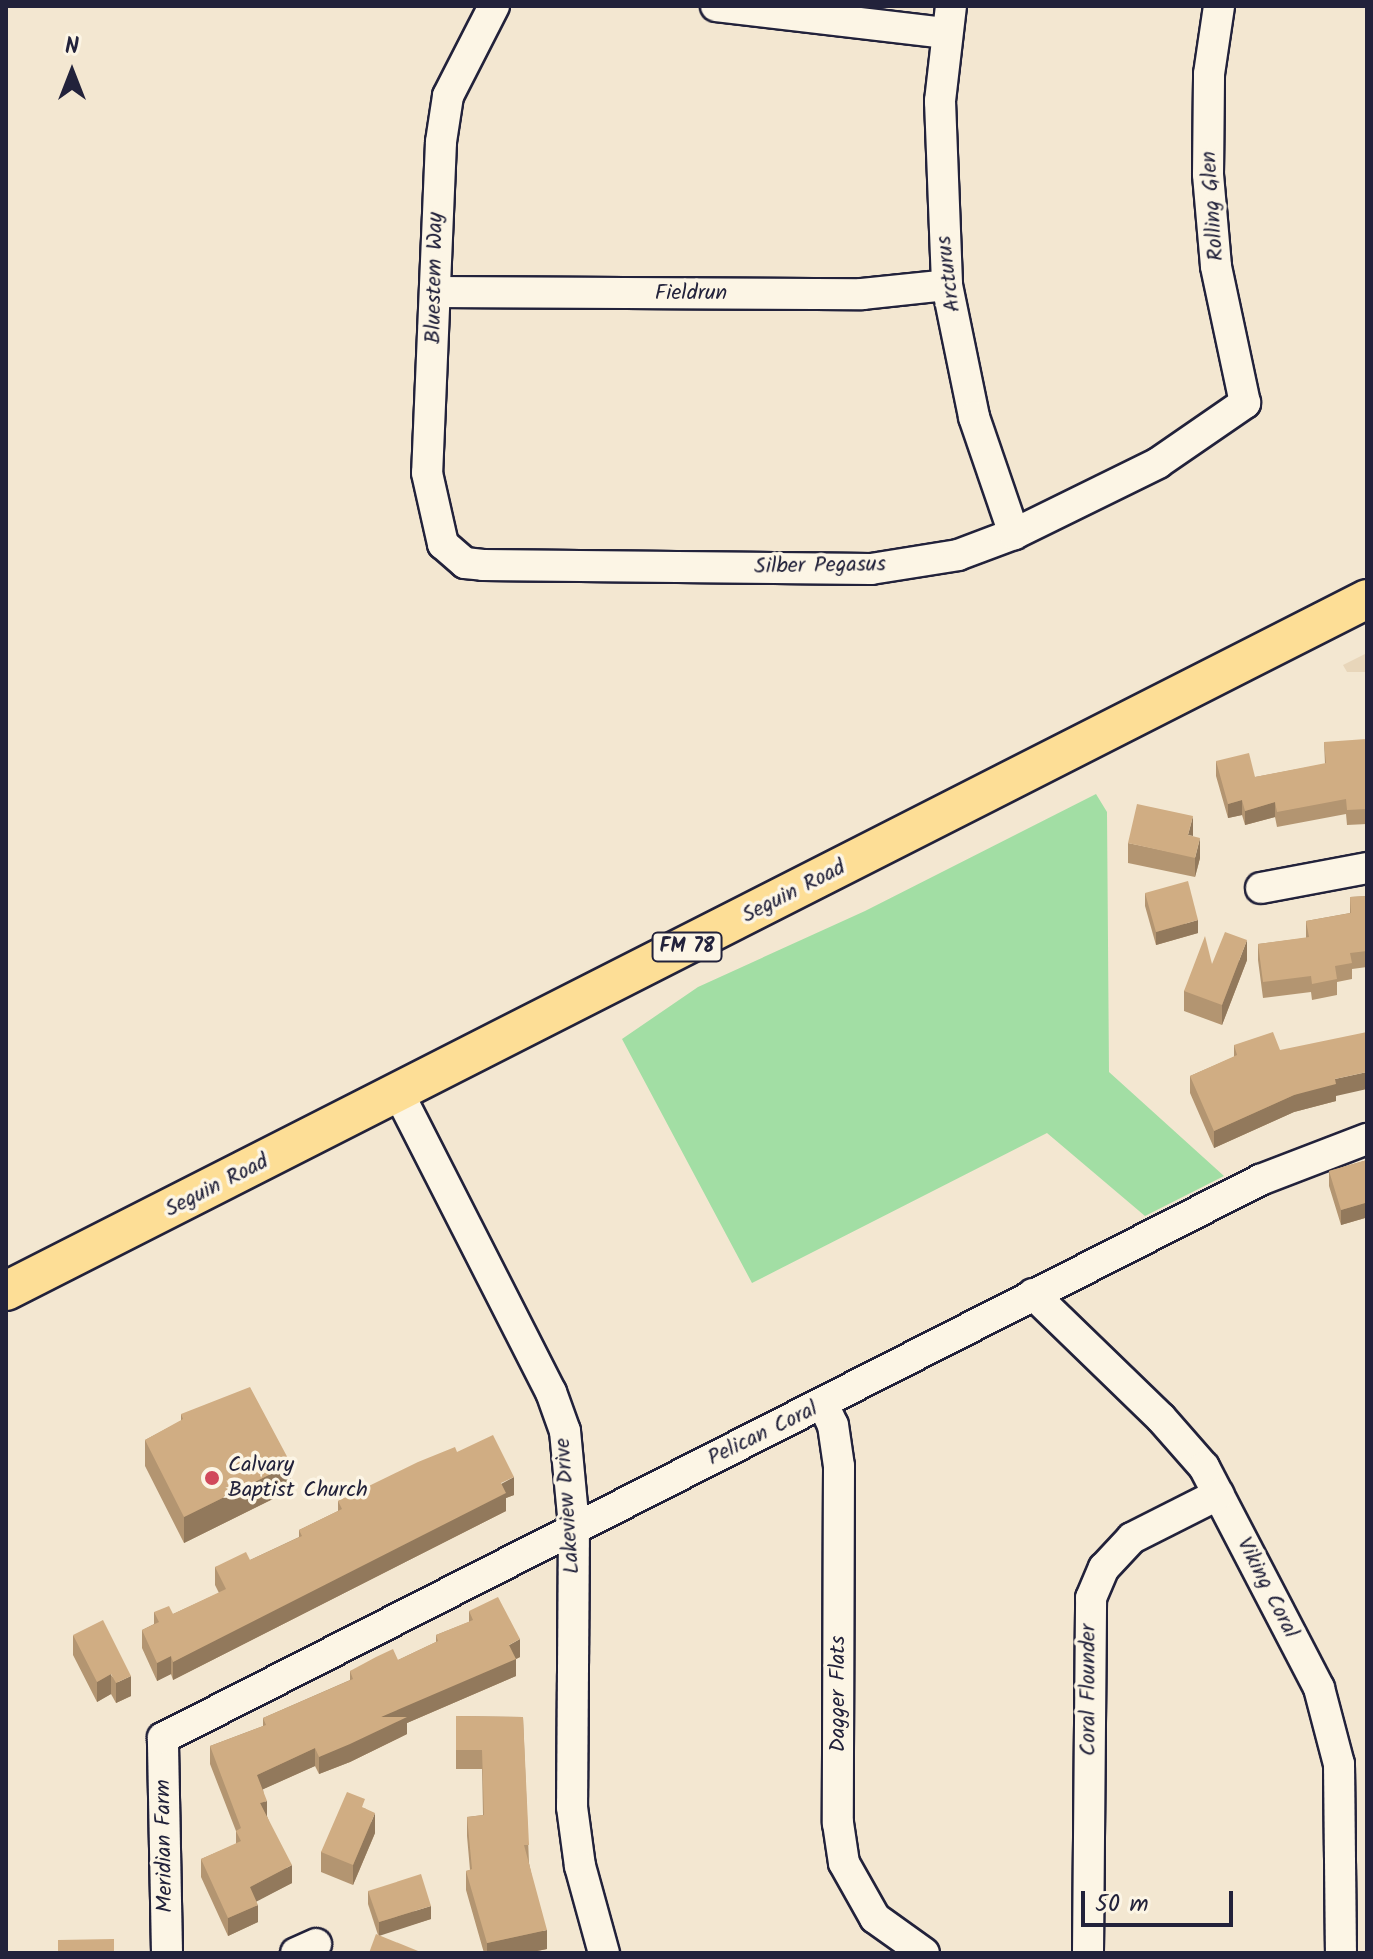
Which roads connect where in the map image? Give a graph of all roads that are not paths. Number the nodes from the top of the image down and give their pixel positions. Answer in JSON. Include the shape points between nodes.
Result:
{"nodes":[{"id":1,"x":494,"y":6,"type":"edge"},
{"id":2,"x":716,"y":6,"type":"edge"},
{"id":3,"x":1219,"y":6,"type":"edge"},
{"id":4,"x":948,"y":20,"type":"edge"},
{"id":5,"x":947,"y":285,"type":"junction"},
{"id":6,"x":435,"y":292,"type":"junction"},
{"id":7,"x":1245,"y":403,"type":"joint"},
{"id":8,"x":1014,"y":534,"type":"junction"},
{"id":9,"x":452,"y":555,"type":"joint"},
{"id":10,"x":1367,"y":599,"type":"edge"},
{"id":11,"x":1367,"y":868,"type":"edge"},
{"id":12,"x":1261,"y":888,"type":"dead end"},
{"id":13,"x":399,"y":1094,"type":"junction"},
{"id":14,"x":1367,"y":1139,"type":"edge"},
{"id":15,"x":6,"y":1291,"type":"edge"},
{"id":16,"x":1033,"y":1294,"type":"junction"},
{"id":17,"x":823,"y":1404,"type":"junction"},
{"id":18,"x":1219,"y":1494,"type":"junction"},
{"id":19,"x":574,"y":1526,"type":"junction"},
{"id":20,"x":163,"y":1738,"type":"joint"},
{"id":21,"x":167,"y":1953,"type":"edge"},
{"id":22,"x":604,"y":1953,"type":"edge"},
{"id":23,"x":924,"y":1953,"type":"edge"},
{"id":24,"x":1088,"y":1953,"type":"edge"},
{"id":25,"x":1341,"y":1953,"type":"edge"}],
"edges":[{"from":1,"to":6,"type":"street","name":"Bluestem Way","via":[[448,96],[437,200]]},
{"from":2,"to":4,"type":"street"},
{"from":3,"to":7,"type":"street","name":"Rolling Glen","via":[[1209,74],[1208,174],[1216,266]]},
{"from":4,"to":5,"type":"street","name":"Arcturus","via":[[940,163]]},
{"from":5,"to":6,"type":"street","name":"Fieldrun","via":[[862,294]]},
{"from":5,"to":8,"type":"street","name":"Arcturus","via":[[974,417]]},
{"from":6,"to":9,"type":"street","name":"Bluestem Way","via":[[427,473],[435,521]]},
{"from":7,"to":8,"type":"street","name":"Silber Pegasus","via":[[1158,463]]},
{"from":8,"to":9,"type":"street","name":"Silber Pegasus","via":[[958,555],[871,569],[483,565]]},
{"from":10,"to":13,"type":"main road","name":"Seguin Road","number":"FM 78"},
{"from":11,"to":12,"type":"street"},
{"from":13,"to":15,"type":"main road","name":"Seguin Road","number":"FM 78"},
{"from":13,"to":19,"type":"street","name":"Lakeview Drive","via":[[551,1392],[565,1431]]},
{"from":14,"to":16,"type":"street","name":"Pelican Coral","via":[[1260,1180]]},
{"from":16,"to":17,"type":"street","name":"Pelican Coral"},
{"from":16,"to":18,"type":"street","name":"Viking Coral","via":[[1184,1442]]},
{"from":17,"to":19,"type":"street","name":"Pelican Coral"},
{"from":17,"to":23,"type":"street","name":"Dagger Flats","via":[[836,1434],[839,1466],[838,1823],[844,1863],[875,1918]]},
{"from":18,"to":24,"type":"street","name":"Coral Flounder","via":[[1132,1538],[1104,1568],[1091,1598]]},
{"from":18,"to":25,"type":"street","name":"Viking Coral","via":[[1326,1707],[1342,1803]]},
{"from":19,"to":20,"type":"street","name":"Pelican Coral"},
{"from":19,"to":22,"type":"street","name":"Lakeview Drive","via":[[572,1807],[580,1866]]},
{"from":20,"to":21,"type":"street","name":"Meridian Farm"}]}
